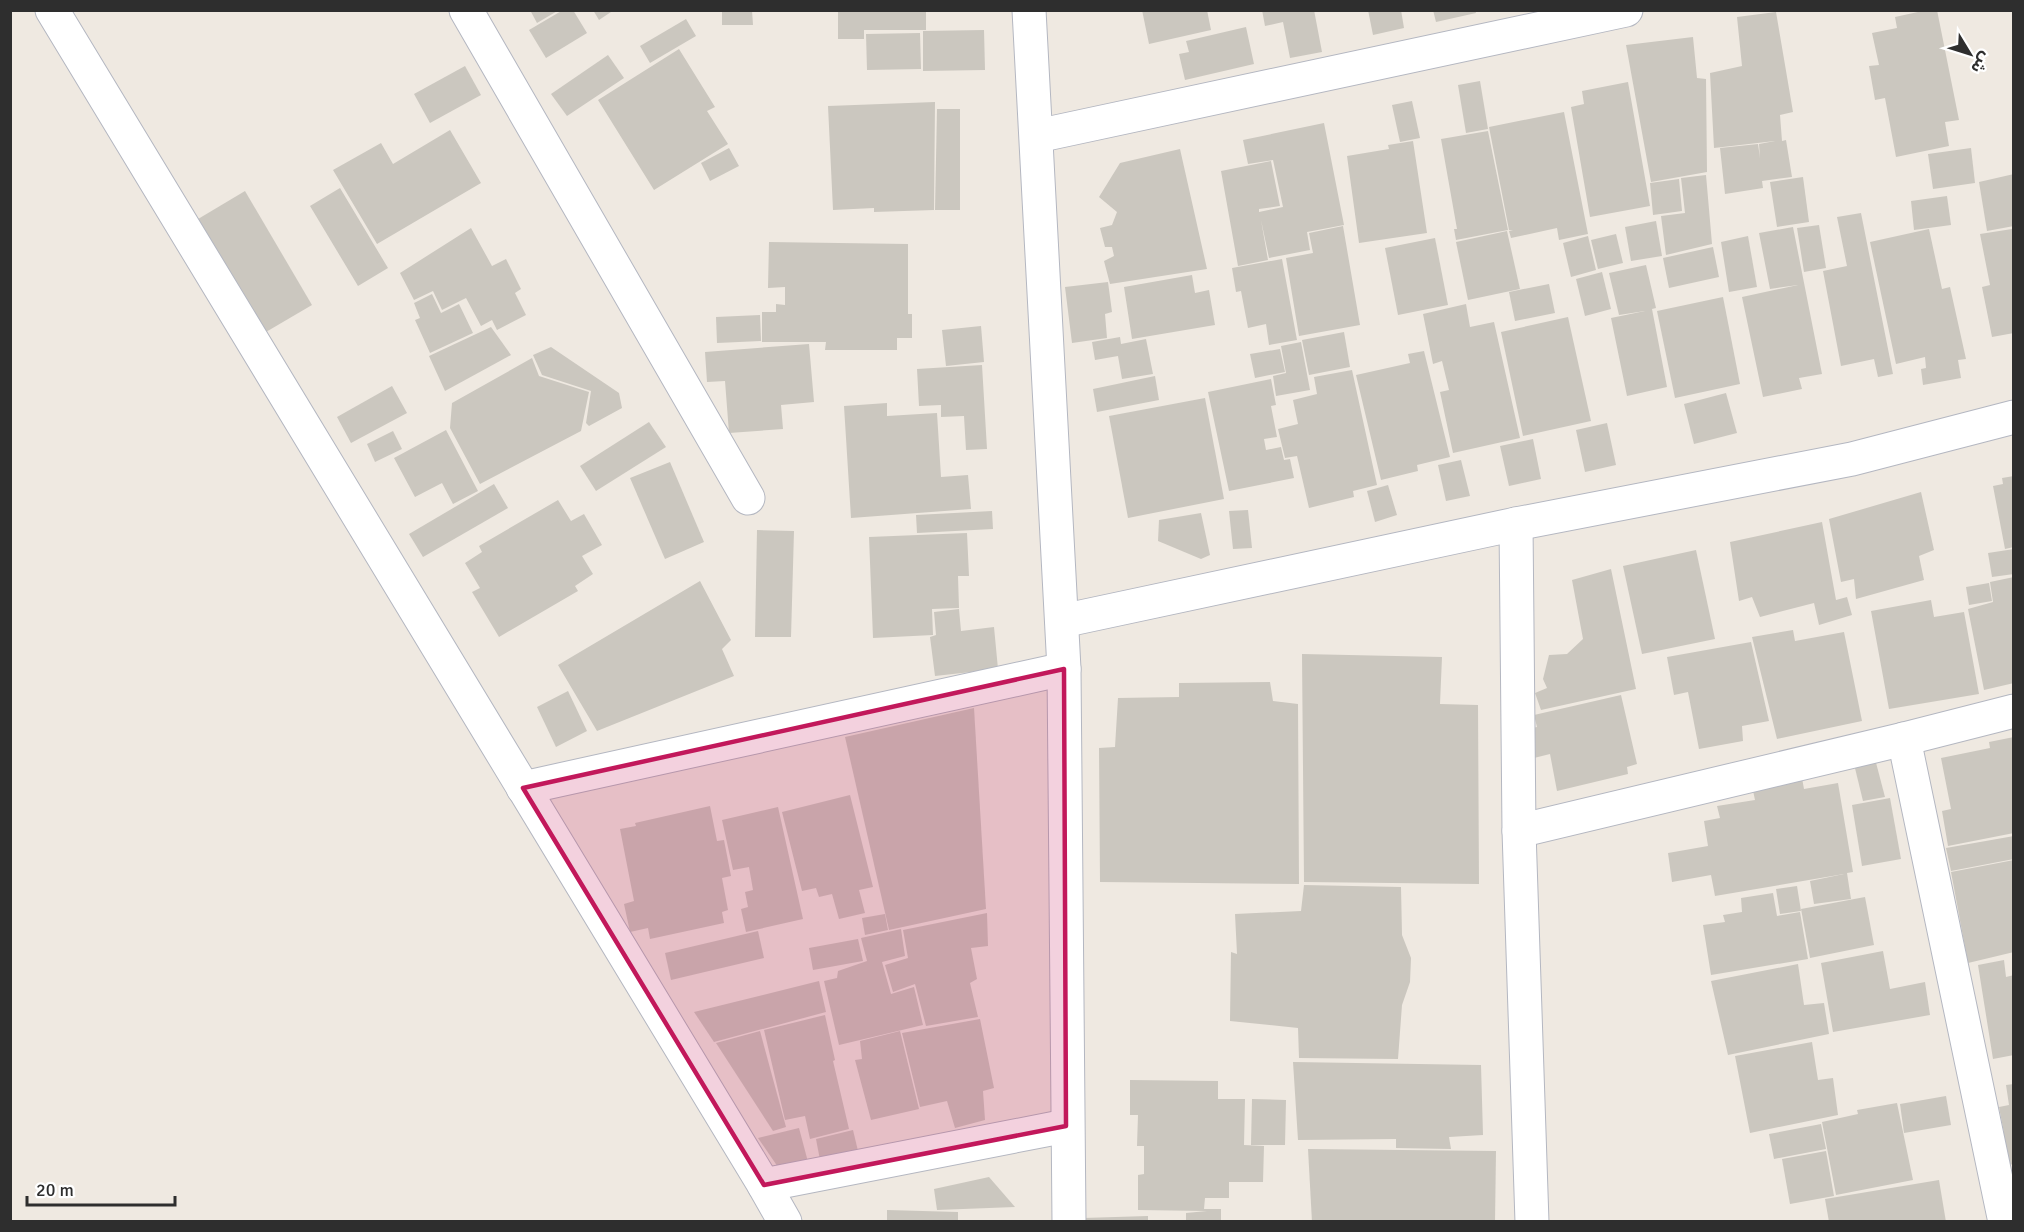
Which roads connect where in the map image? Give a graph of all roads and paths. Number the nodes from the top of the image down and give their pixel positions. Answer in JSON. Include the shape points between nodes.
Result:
{"nodes":[{"id":1,"x":52,"y":10,"type":"edge"},
{"id":2,"x":466,"y":10,"type":"edge"},
{"id":3,"x":1029,"y":10,"type":"edge"},
{"id":4,"x":1626,"y":10,"type":"edge"},
{"id":5,"x":1037,"y":136,"type":"junction"},
{"id":6,"x":2013,"y":417,"type":"edge"},
{"id":7,"x":748,"y":498,"type":"dead end"},
{"id":8,"x":1516,"y":524,"type":"junction"},
{"id":9,"x":1062,"y":621,"type":"junction"},
{"id":10,"x":1064,"y":669,"type":"junction"},
{"id":11,"x":2013,"y":711,"type":"edge"},
{"id":12,"x":1904,"y":739,"type":"junction"},
{"id":13,"x":524,"y":788,"type":"junction"},
{"id":14,"x":1519,"y":831,"type":"junction"},
{"id":15,"x":1066,"y":1126,"type":"junction"},
{"id":16,"x":765,"y":1185,"type":"junction"},
{"id":17,"x":785,"y":1221,"type":"edge"},
{"id":18,"x":1068,"y":1221,"type":"edge"},
{"id":19,"x":1532,"y":1221,"type":"edge"},
{"id":20,"x":2005,"y":1221,"type":"edge"}],
"edges":[{"from":1,"to":13,"type":"street"},
{"from":2,"to":7,"type":"street"},
{"from":3,"to":5,"type":"street"},
{"from":4,"to":5,"type":"street"},
{"from":5,"to":9,"type":"street"},
{"from":6,"to":8,"type":"street","via":[[1852,459]]},
{"from":8,"to":9,"type":"street"},
{"from":8,"to":14,"type":"street"},
{"from":9,"to":10,"type":"street"},
{"from":10,"to":13,"type":"street"},
{"from":10,"to":15,"type":"street"},
{"from":11,"to":12,"type":"street"},
{"from":12,"to":14,"type":"street"},
{"from":12,"to":20,"type":"street"},
{"from":13,"to":16,"type":"street"},
{"from":14,"to":19,"type":"street"},
{"from":15,"to":16,"type":"street"},
{"from":15,"to":18,"type":"street"},
{"from":16,"to":17,"type":"street"}]}
